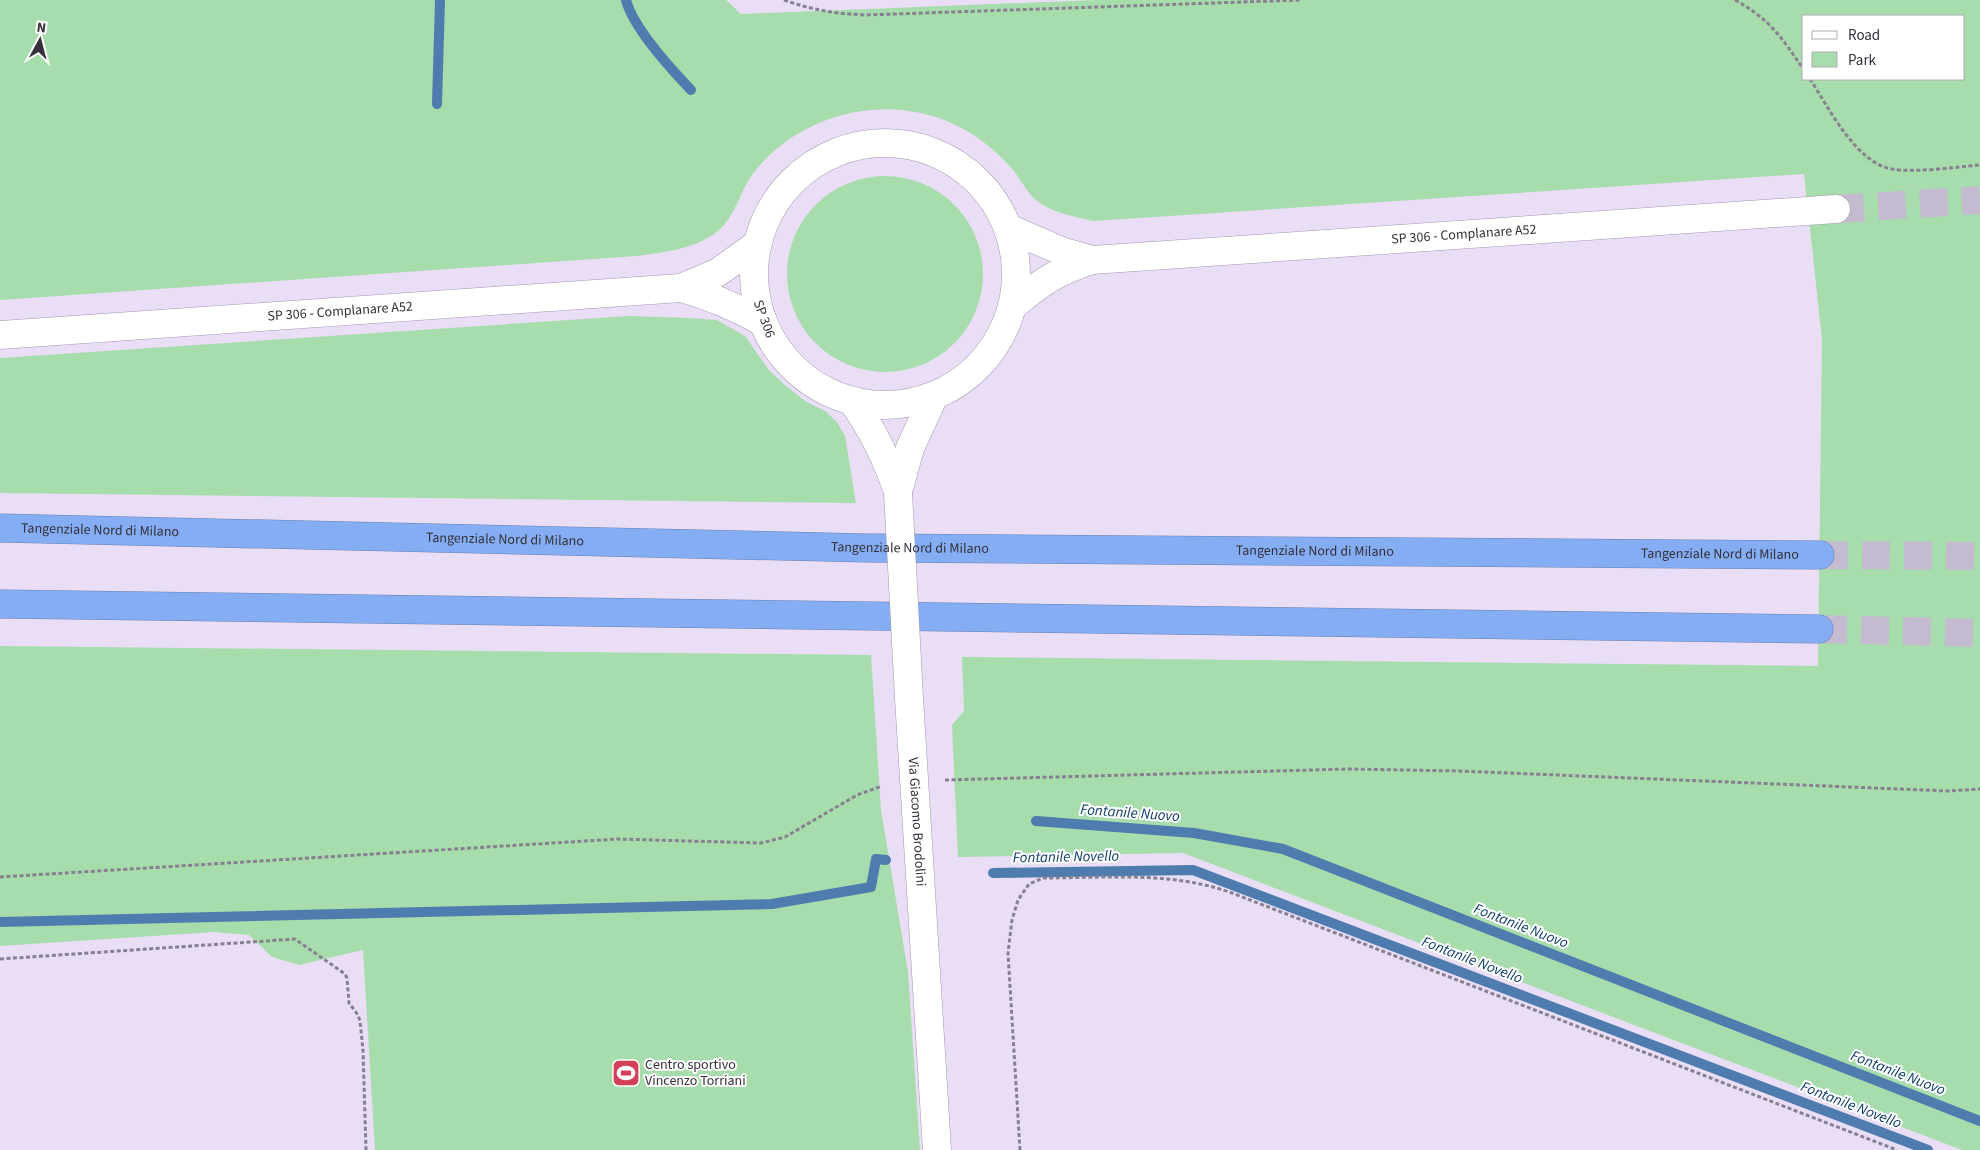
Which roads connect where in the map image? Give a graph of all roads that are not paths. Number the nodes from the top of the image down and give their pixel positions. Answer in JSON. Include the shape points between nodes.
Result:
{"nodes":[{"id":1,"x":1836,"y":210,"type":"tunnel mouth"},
{"id":2,"x":1008,"y":228,"type":"junction"},
{"id":3,"x":756,"y":245,"type":"junction"},
{"id":4,"x":1092,"y":260,"type":"junction"},
{"id":5,"x":682,"y":288,"type":"junction"},
{"id":6,"x":1013,"y":306,"type":"junction"},
{"id":7,"x":763,"y":322,"type":"junction"},
{"id":8,"x":0,"y":334,"type":"edge"},
{"id":9,"x":934,"y":396,"type":"junction"},
{"id":10,"x":852,"y":401,"type":"junction"},
{"id":11,"x":898,"y":492,"type":"junction"},
{"id":12,"x":0,"y":528,"type":"edge"},
{"id":13,"x":1820,"y":555,"type":"tunnel mouth"},
{"id":14,"x":0,"y":604,"type":"edge"},
{"id":15,"x":1819,"y":629,"type":"tunnel mouth"},
{"id":16,"x":937,"y":1150,"type":"edge"}],
"edges":[{"from":1,"to":4,"type":"main road","name":"SP 306 - Complanare A52"},
{"from":2,"to":3,"type":"main road","name":"SP 306","via":[[990,195],[964,169],[931,151],[895,143],[876,143],[839,151],[806,169],[770,210]]},
{"from":2,"to":4,"type":"main road"},
{"from":2,"to":6,"type":"main road","name":"SP 306","via":[[1017,264]]},
{"from":3,"to":5,"type":"main road","via":[[717,273]]},
{"from":3,"to":7,"type":"main road","name":"SP 306","via":[[753,282]]},
{"from":4,"to":6,"type":"main road","via":[[1041,282]]},
{"from":5,"to":7,"type":"main road","via":[[710,295]]},
{"from":5,"to":8,"type":"main road","name":"SP 306 - Complanare A52"},
{"from":6,"to":9,"type":"main road","name":"SP 306","via":[[997,344],[984,360],[964,379]]},
{"from":7,"to":10,"type":"main road","name":"SP 306","via":[[780,352],[798,372],[820,388]]},
{"from":9,"to":10,"type":"main road","name":"SP 306","via":[[894,405]]},
{"from":9,"to":11,"type":"main road","name":"Via Giacomo Brodolini","via":[[910,448]]},
{"from":10,"to":11,"type":"main road","name":"Via Giacomo Brodolini","via":[[882,451]]},
{"from":11,"to":16,"type":"main road","name":"Via Giacomo Brodolini","bridge":true},
{"from":12,"to":13,"type":"highway","name":"Tangenziale Nord di Milano","via":[[857,548]]},
{"from":14,"to":15,"type":"highway"}]}
